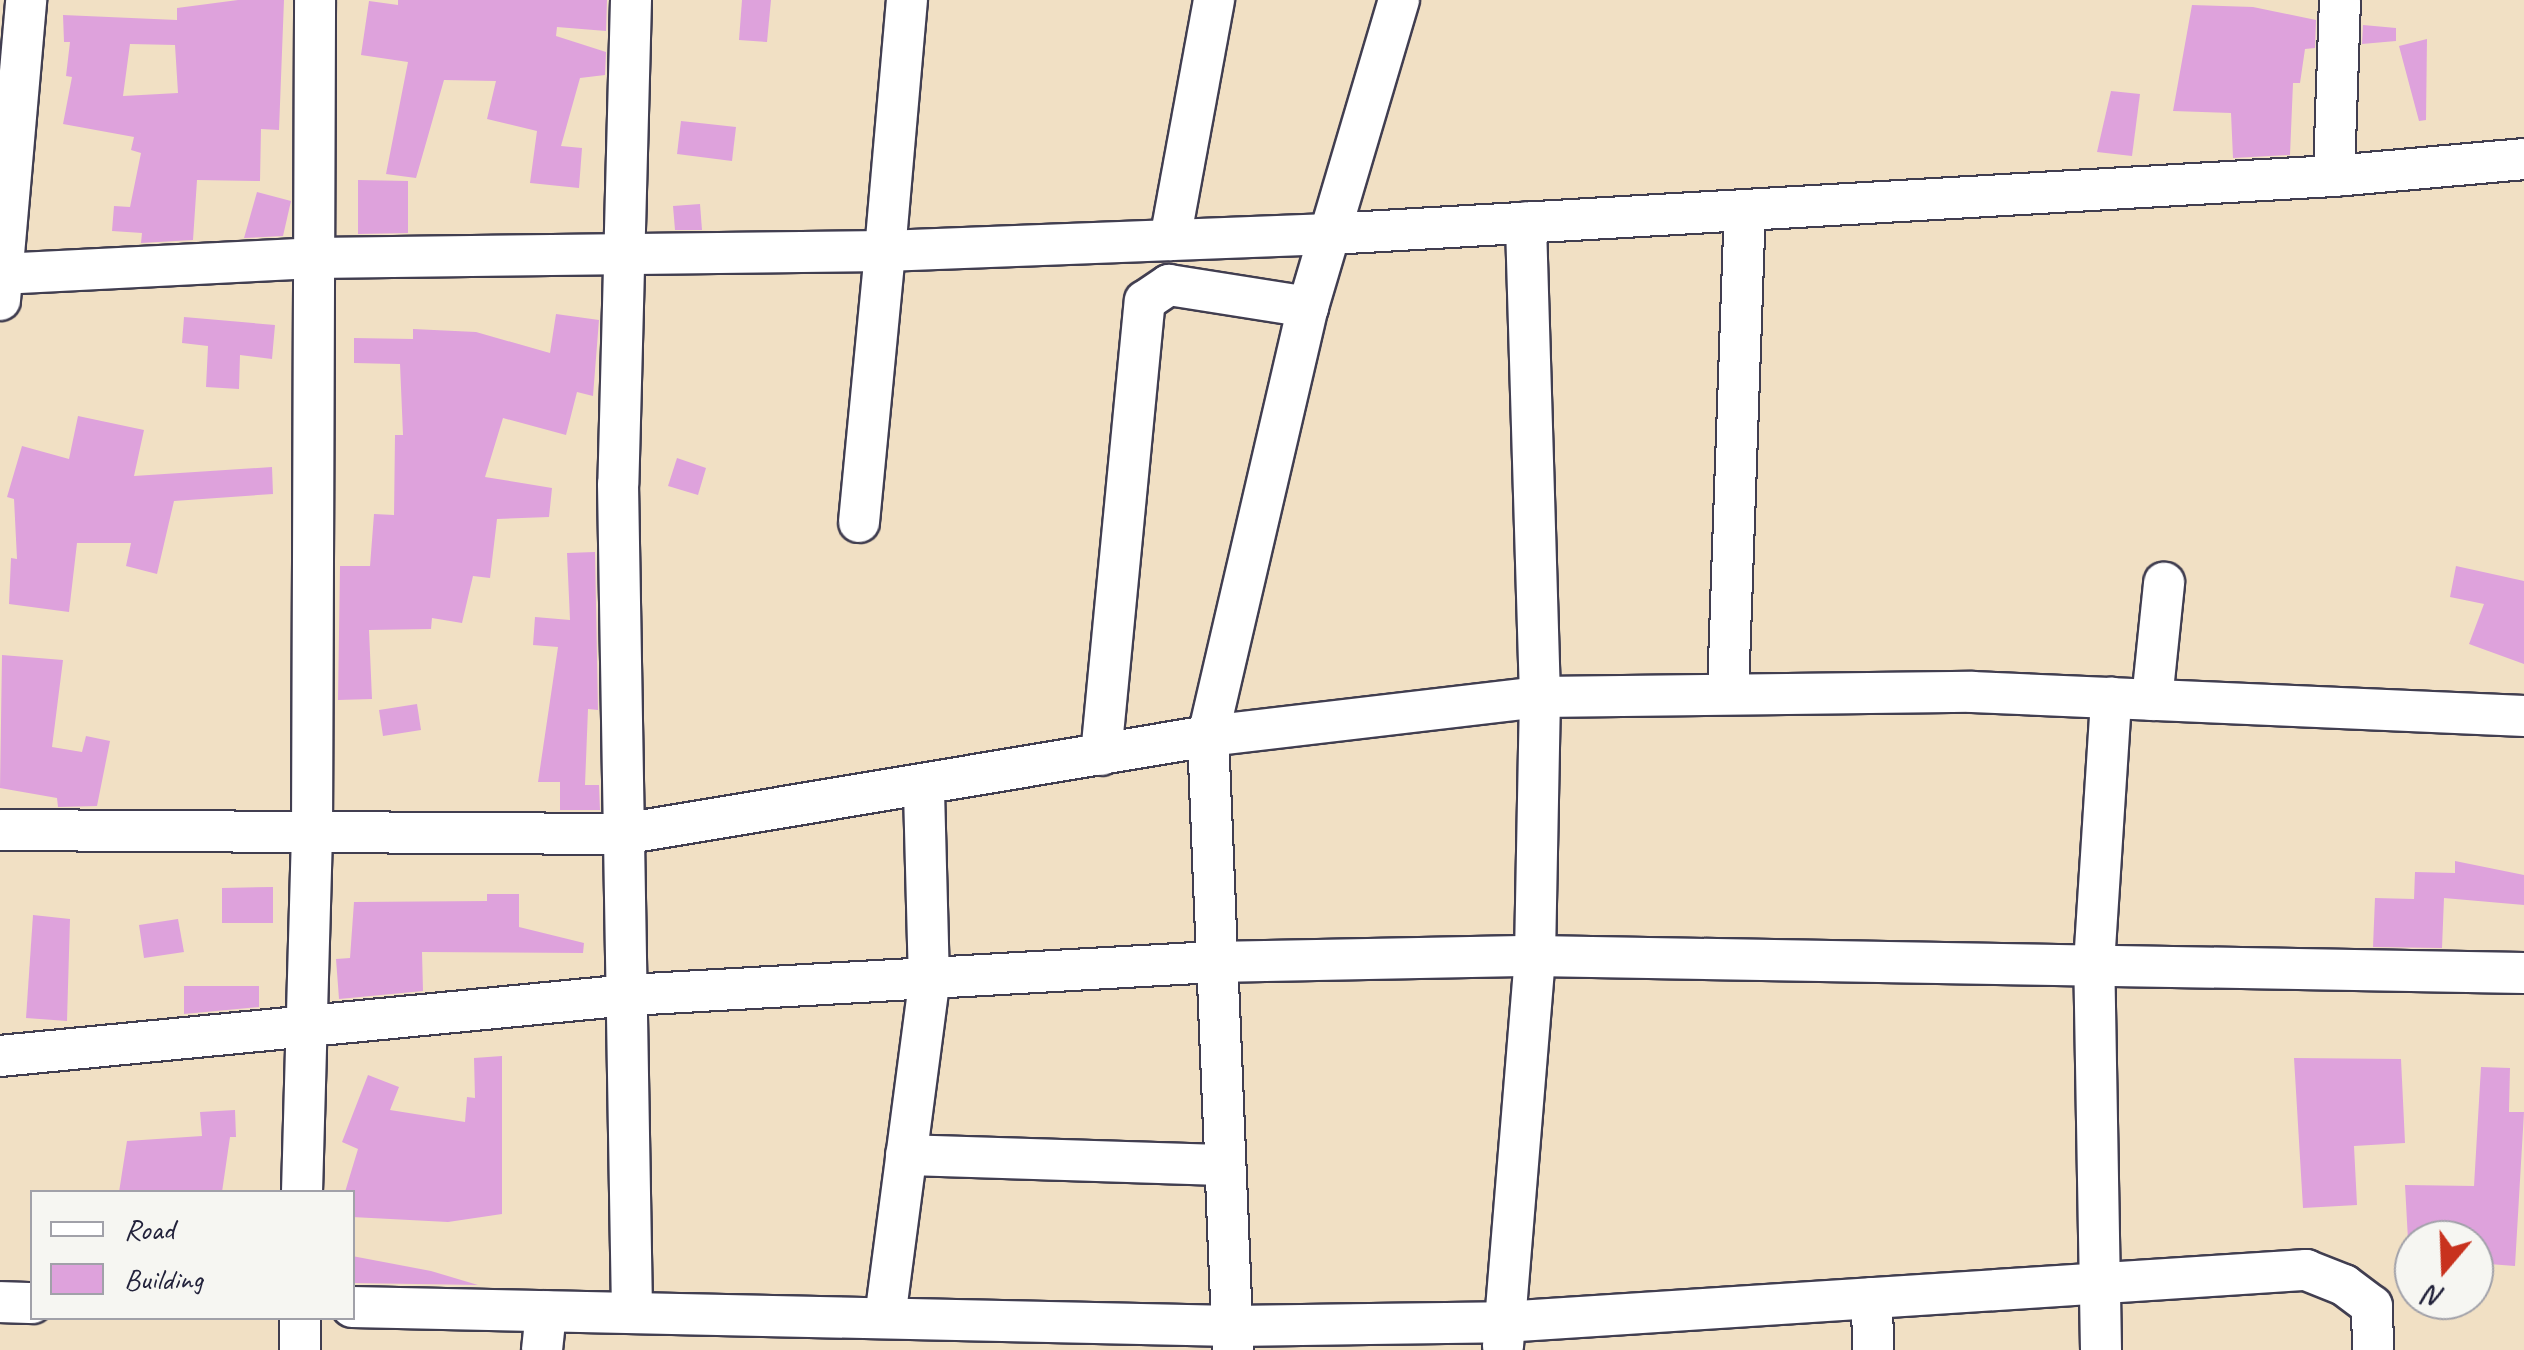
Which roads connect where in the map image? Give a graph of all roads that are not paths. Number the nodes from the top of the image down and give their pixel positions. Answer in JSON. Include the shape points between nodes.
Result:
{"nodes":[{"id":1,"x":26,"y":0,"type":"edge"},
{"id":2,"x":314,"y":0,"type":"edge"},
{"id":3,"x":631,"y":0,"type":"edge"},
{"id":4,"x":907,"y":0,"type":"edge"},
{"id":5,"x":1214,"y":0,"type":"edge"},
{"id":6,"x":1399,"y":0,"type":"edge"},
{"id":7,"x":2340,"y":0,"type":"edge"},
{"id":8,"x":2524,"y":159,"type":"edge"},
{"id":9,"x":2334,"y":176,"type":"junction"},
{"id":10,"x":1745,"y":210,"type":"junction"},
{"id":11,"x":1526,"y":222,"type":"junction"},
{"id":12,"x":1330,"y":234,"type":"junction"},
{"id":13,"x":1170,"y":240,"type":"junction"},
{"id":14,"x":885,"y":251,"type":"junction"},
{"id":15,"x":624,"y":256,"type":"junction"},
{"id":16,"x":314,"y":258,"type":"junction"},
{"id":17,"x":1,"y":282,"type":"edge"},
{"id":18,"x":1308,"y":307,"type":"junction"},
{"id":19,"x":859,"y":522,"type":"dead end"},
{"id":20,"x":2164,"y":583,"type":"dead end"},
{"id":21,"x":1728,"y":692,"type":"junction"},
{"id":22,"x":1540,"y":697,"type":"junction"},
{"id":23,"x":2111,"y":698,"type":"junction"},
{"id":24,"x":2152,"y":700,"type":"junction"},
{"id":25,"x":2524,"y":716,"type":"edge"},
{"id":26,"x":1208,"y":736,"type":"junction"},
{"id":27,"x":1101,"y":755,"type":"junction"},
{"id":28,"x":924,"y":785,"type":"junction"},
{"id":29,"x":0,"y":830,"type":"edge"},
{"id":30,"x":312,"y":834,"type":"junction"},
{"id":31,"x":623,"y":834,"type":"junction"},
{"id":32,"x":1535,"y":956,"type":"junction"},
{"id":33,"x":1214,"y":962,"type":"junction"},
{"id":34,"x":2094,"y":964,"type":"junction"},
{"id":35,"x":2524,"y":972,"type":"edge"},
{"id":36,"x":929,"y":982,"type":"junction"},
{"id":37,"x":629,"y":995,"type":"junction"},
{"id":38,"x":304,"y":1028,"type":"junction"},
{"id":39,"x":0,"y":1056,"type":"edge"},
{"id":40,"x":906,"y":1154,"type":"junction"},
{"id":41,"x":1225,"y":1166,"type":"junction"},
{"id":42,"x":302,"y":1190,"type":"edge"},
{"id":43,"x":2098,"y":1284,"type":"junction"},
{"id":44,"x":1872,"y":1298,"type":"junction"},
{"id":45,"x":0,"y":1302,"type":"edge"},
{"id":46,"x":30,"y":1303,"type":"edge"},
{"id":47,"x":355,"y":1306,"type":"edge"},
{"id":48,"x":632,"y":1313,"type":"junction"},
{"id":49,"x":885,"y":1318,"type":"junction"},
{"id":50,"x":300,"y":1320,"type":"edge"},
{"id":51,"x":544,"y":1331,"type":"edge"},
{"id":52,"x":757,"y":1334,"type":"edge"},
{"id":53,"x":1020,"y":1336,"type":"edge"},
{"id":54,"x":1503,"y":1336,"type":"edge"},
{"id":55,"x":1233,"y":1338,"type":"edge"},
{"id":56,"x":300,"y":1350,"type":"edge"},
{"id":57,"x":1873,"y":1350,"type":"edge"},
{"id":58,"x":2101,"y":1350,"type":"edge"},
{"id":59,"x":2372,"y":1350,"type":"edge"}],
"edges":[{"from":1,"to":17,"type":"street"},
{"from":2,"to":16,"type":"street"},
{"from":3,"to":15,"type":"street"},
{"from":4,"to":14,"type":"street"},
{"from":5,"to":13,"type":"street"},
{"from":6,"to":12,"type":"street"},
{"from":7,"to":9,"type":"street"},
{"from":8,"to":9,"type":"street"},
{"from":9,"to":10,"type":"street"},
{"from":10,"to":11,"type":"street"},
{"from":10,"to":21,"type":"street"},
{"from":11,"to":12,"type":"street"},
{"from":11,"to":22,"type":"street"},
{"from":12,"to":13,"type":"street"},
{"from":12,"to":18,"type":"street"},
{"from":13,"to":14,"type":"street"},
{"from":14,"to":15,"type":"street"},
{"from":14,"to":19,"type":"street"},
{"from":15,"to":16,"type":"street"},
{"from":15,"to":31,"type":"street","via":[[618,484]]},
{"from":16,"to":17,"type":"street"},
{"from":16,"to":30,"type":"street"},
{"from":18,"to":26,"type":"street"},
{"from":18,"to":27,"type":"street","via":[[1168,286],[1145,301]]},
{"from":20,"to":24,"type":"street"},
{"from":21,"to":22,"type":"street"},
{"from":21,"to":23,"type":"street"},
{"from":22,"to":26,"type":"street"},
{"from":22,"to":32,"type":"street"},
{"from":23,"to":24,"type":"street"},
{"from":23,"to":34,"type":"street"},
{"from":24,"to":25,"type":"street"},
{"from":26,"to":27,"type":"street"},
{"from":26,"to":33,"type":"street"},
{"from":27,"to":28,"type":"street"},
{"from":28,"to":31,"type":"street"},
{"from":28,"to":36,"type":"street"},
{"from":29,"to":30,"type":"street"},
{"from":30,"to":31,"type":"street"},
{"from":30,"to":38,"type":"street"},
{"from":31,"to":37,"type":"street"},
{"from":32,"to":33,"type":"street"},
{"from":32,"to":34,"type":"street"},
{"from":32,"to":54,"type":"street"},
{"from":33,"to":36,"type":"street"},
{"from":33,"to":41,"type":"street"},
{"from":34,"to":35,"type":"street"},
{"from":34,"to":43,"type":"street"},
{"from":36,"to":37,"type":"street"},
{"from":36,"to":40,"type":"street"},
{"from":37,"to":38,"type":"street"},
{"from":37,"to":48,"type":"street"},
{"from":38,"to":39,"type":"street"},
{"from":38,"to":42,"type":"street"},
{"from":40,"to":41,"type":"street"},
{"from":40,"to":49,"type":"street"},
{"from":41,"to":55,"type":"street"},
{"from":43,"to":44,"type":"street"},
{"from":43,"to":58,"type":"street"},
{"from":43,"to":59,"type":"street","via":[[2306,1270],[2344,1284],[2372,1306]]},
{"from":44,"to":54,"type":"street"},
{"from":44,"to":57,"type":"street"},
{"from":45,"to":46,"type":"street"},
{"from":47,"to":51,"type":"street"},
{"from":48,"to":51,"type":"street"},
{"from":48,"to":52,"type":"street"},
{"from":49,"to":52,"type":"street"},
{"from":49,"to":53,"type":"street"},
{"from":50,"to":56,"type":"street"},
{"from":53,"to":55,"type":"street"},
{"from":54,"to":55,"type":"street"}]}
